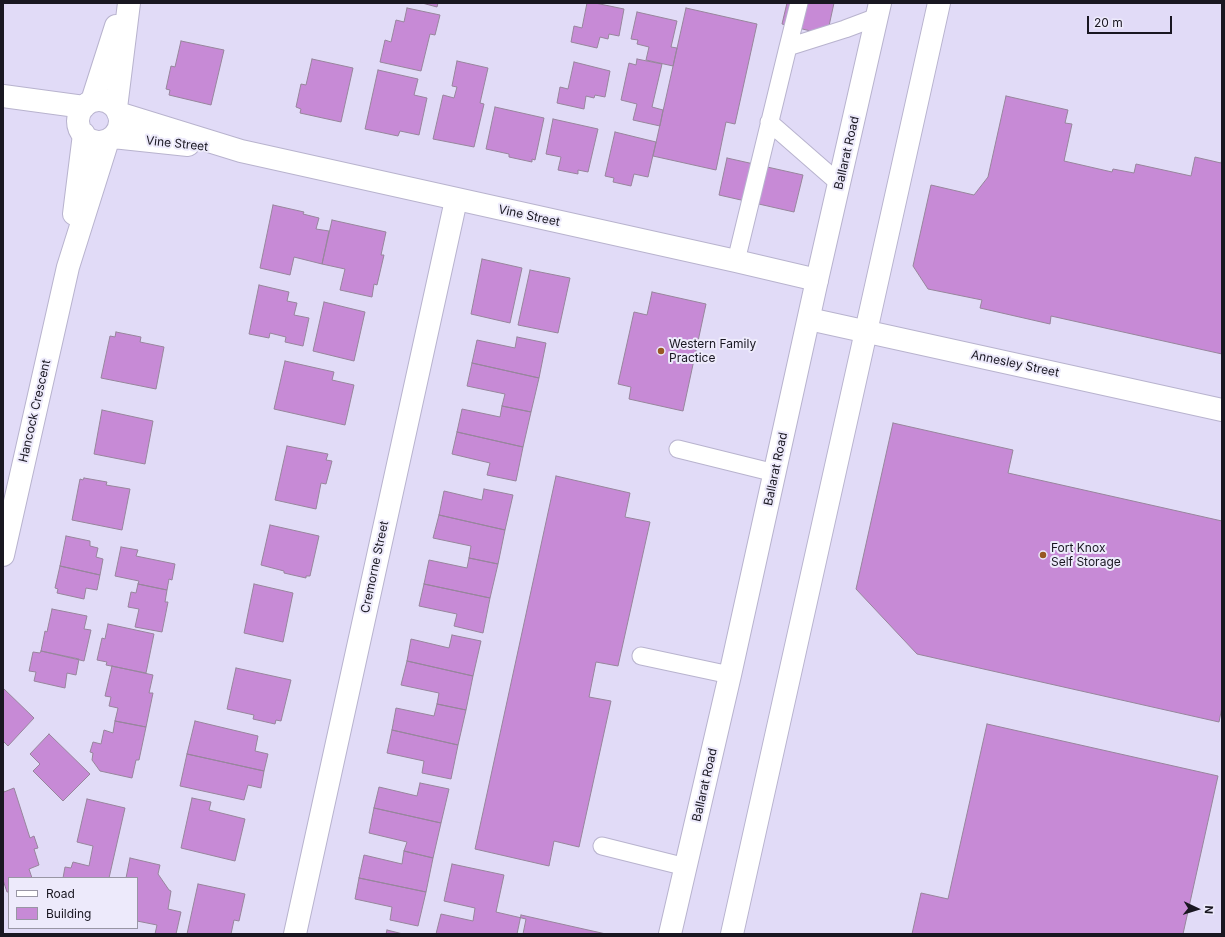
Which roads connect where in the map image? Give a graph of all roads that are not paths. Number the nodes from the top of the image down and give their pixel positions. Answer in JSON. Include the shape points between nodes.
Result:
{"nodes":[{"id":1,"x":123,"y":3,"type":"edge"},
{"id":2,"x":129,"y":3,"type":"edge"},
{"id":3,"x":799,"y":3,"type":"edge"},
{"id":4,"x":939,"y":3,"type":"edge"},
{"id":5,"x":879,"y":10,"type":"edge"},
{"id":6,"x":788,"y":47,"type":"junction"},
{"id":7,"x":3,"y":96,"type":"edge"},
{"id":8,"x":3,"y":101,"type":"edge"},
{"id":9,"x":117,"y":111,"type":"junction"},
{"id":10,"x":85,"y":117,"type":"junction"},
{"id":11,"x":769,"y":122,"type":"junction"},
{"id":12,"x":110,"y":139,"type":"junction"},
{"id":13,"x":241,"y":151,"type":"junction"},
{"id":14,"x":840,"y":184,"type":"junction"},
{"id":15,"x":456,"y":200,"type":"junction"},
{"id":16,"x":736,"y":261,"type":"junction"},
{"id":17,"x":68,"y":267,"type":"junction"},
{"id":18,"x":817,"y":280,"type":"junction"},
{"id":19,"x":809,"y":319,"type":"junction"},
{"id":20,"x":867,"y":332,"type":"junction"},
{"id":21,"x":1222,"y":410,"type":"edge"},
{"id":22,"x":678,"y":449,"type":"dead end"},
{"id":23,"x":775,"y":473,"type":"junction"},
{"id":24,"x":3,"y":554,"type":"edge"},
{"id":25,"x":641,"y":656,"type":"dead end"},
{"id":26,"x":730,"y":675,"type":"junction"},
{"id":27,"x":602,"y":846,"type":"dead end"},
{"id":28,"x":686,"y":867,"type":"junction"},
{"id":29,"x":295,"y":934,"type":"edge"},
{"id":30,"x":670,"y":934,"type":"edge"},
{"id":31,"x":732,"y":934,"type":"edge"}],
"edges":[{"from":1,"to":10,"type":"main road","name":"Hancock Crescent"},
{"from":2,"to":9,"type":"main road"},
{"from":3,"to":6,"type":"lane"},
{"from":4,"to":20,"type":"main road"},
{"from":5,"to":6,"type":"lane","via":[[844,29]]},
{"from":5,"to":14,"type":"main road","name":"Ballarat Road"},
{"from":6,"to":11,"type":"lane"},
{"from":7,"to":10,"type":"main road"},
{"from":8,"to":10,"type":"main road"},
{"from":9,"to":10,"type":"main road","via":[[105,101]]},
{"from":9,"to":12,"type":"main road","via":[[120,126]]},
{"from":9,"to":13,"type":"main road","name":"Vine Street"},
{"from":10,"to":12,"type":"main road","via":[[89,139],[101,142]]},
{"from":10,"to":17,"type":"main road","name":"Hancock Crescent"},
{"from":11,"to":14,"type":"lane"},
{"from":11,"to":16,"type":"lane"},
{"from":12,"to":13,"type":"main road","name":"Vine Street"},
{"from":12,"to":17,"type":"main road","name":"Hancock Crescent"},
{"from":13,"to":15,"type":"main road","name":"Vine Street"},
{"from":14,"to":18,"type":"main road","name":"Ballarat Road"},
{"from":15,"to":16,"type":"main road","name":"Vine Street"},
{"from":15,"to":29,"type":"main road","name":"Cremorne Street"},
{"from":16,"to":18,"type":"main road","name":"Vine Street"},
{"from":17,"to":24,"type":"main road","name":"Hancock Crescent"},
{"from":18,"to":19,"type":"main road","name":"Ballarat Road"},
{"from":19,"to":20,"type":"main road","name":"Annesley Street"},
{"from":19,"to":23,"type":"main road","name":"Ballarat Road"},
{"from":20,"to":21,"type":"main road","name":"Annesley Street"},
{"from":20,"to":31,"type":"main road"},
{"from":22,"to":23,"type":"lane"},
{"from":23,"to":26,"type":"main road","name":"Ballarat Road"},
{"from":25,"to":26,"type":"lane"},
{"from":26,"to":28,"type":"main road","name":"Ballarat Road"},
{"from":27,"to":28,"type":"lane"},
{"from":28,"to":30,"type":"main road","name":"Ballarat Road"}]}
